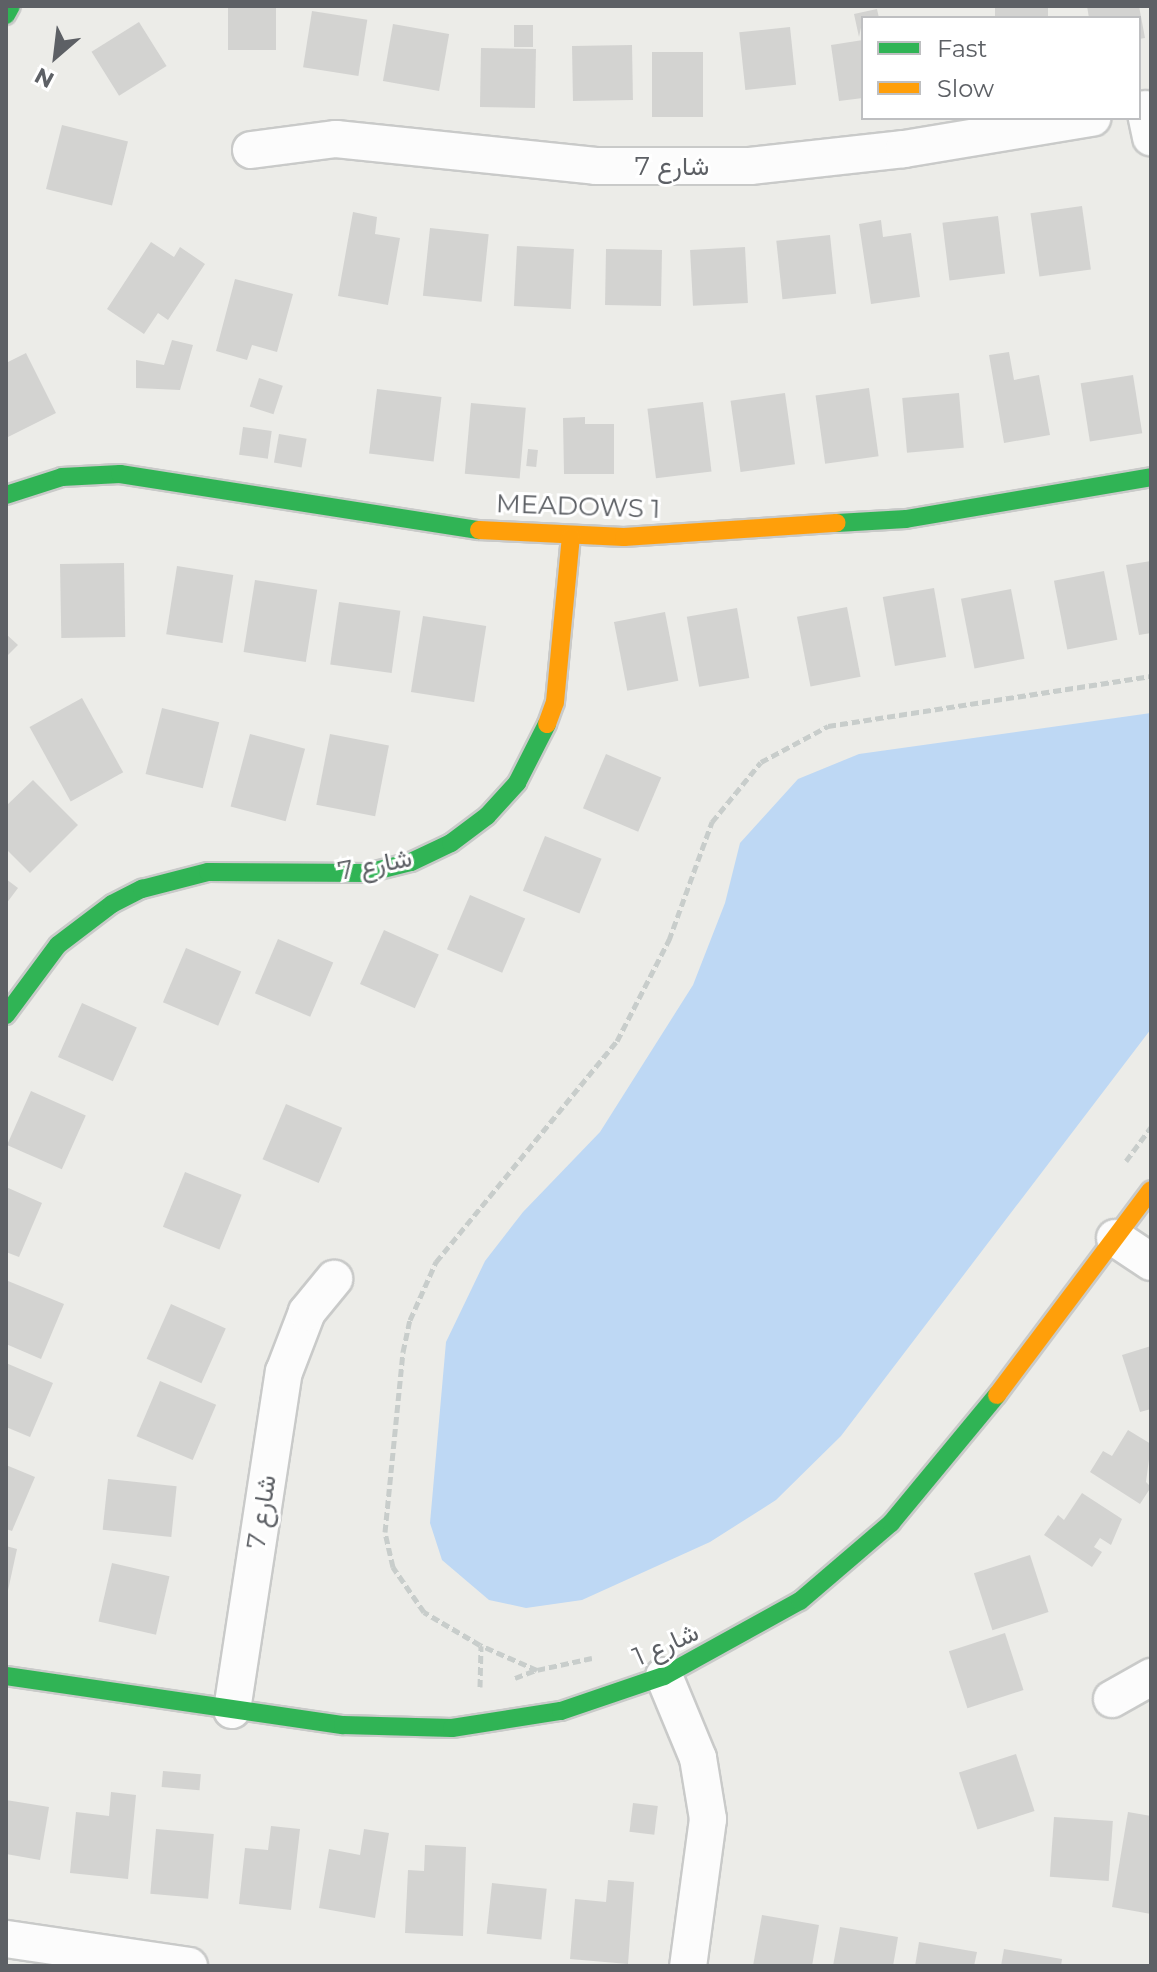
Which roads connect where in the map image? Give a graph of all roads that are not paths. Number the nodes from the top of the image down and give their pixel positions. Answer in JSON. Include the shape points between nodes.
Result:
{"nodes":[{"id":1,"x":11,"y":6,"type":"edge"},
{"id":2,"x":6,"y":15,"type":"edge"},
{"id":3,"x":1080,"y":120,"type":"edge"},
{"id":4,"x":251,"y":150,"type":"dead end"},
{"id":5,"x":1151,"y":477,"type":"edge"},
{"id":6,"x":6,"y":495,"type":"edge"},
{"id":7,"x":571,"y":537,"type":"junction"},
{"id":8,"x":6,"y":1015,"type":"edge"},
{"id":9,"x":1151,"y":1190,"type":"edge"},
{"id":10,"x":1115,"y":1238,"type":"junction"},
{"id":11,"x":1151,"y":1262,"type":"edge"},
{"id":12,"x":334,"y":1279,"type":"dead end"},
{"id":13,"x":6,"y":1676,"type":"edge"},
{"id":14,"x":664,"y":1676,"type":"junction"},
{"id":15,"x":1151,"y":1677,"type":"edge"},
{"id":16,"x":1112,"y":1699,"type":"dead end"},
{"id":17,"x":232,"y":1710,"type":"junction"},
{"id":18,"x":6,"y":1939,"type":"edge"},
{"id":19,"x":189,"y":1966,"type":"edge"},
{"id":20,"x":688,"y":1966,"type":"edge"}],
"edges":[{"from":1,"to":2,"type":"street"},
{"from":3,"to":4,"type":"street","name":"شارع 7","via":[[904,149],[750,166],[596,166],[336,139]]},
{"from":5,"to":7,"type":"street","name":"MEADOWS 1","via":[[906,519]]},
{"from":6,"to":7,"type":"street","name":"MEADOWS 1","via":[[62,477],[120,474],[454,527]]},
{"from":7,"to":8,"type":"street","name":"شارع 7","via":[[555,702],[517,783],[487,816],[451,843],[411,862],[367,873],[208,872],[142,889],[112,904],[58,945]]},
{"from":9,"to":10,"type":"street","name":"شارع 1"},
{"from":10,"to":11,"type":"street"},
{"from":10,"to":14,"type":"street","name":"شارع 1","via":[[952,1454],[891,1523],[800,1601]]},
{"from":12,"to":17,"type":"street","name":"شارع 7","via":[[307,1312],[284,1372]]},
{"from":13,"to":17,"type":"street","name":"شارع 1"},
{"from":14,"to":17,"type":"street","name":"شارع 1","via":[[561,1711],[452,1728],[343,1725]]},
{"from":14,"to":20,"type":"street","via":[[698,1758],[708,1819]]},
{"from":15,"to":16,"type":"street"},
{"from":18,"to":19,"type":"street"}]}
